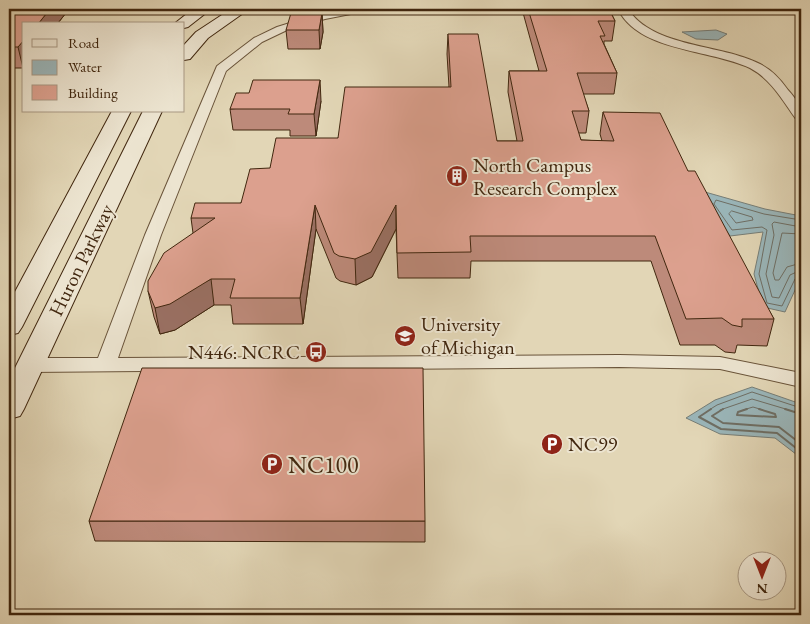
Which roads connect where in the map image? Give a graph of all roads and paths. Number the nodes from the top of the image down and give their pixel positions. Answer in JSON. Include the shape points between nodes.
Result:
{"nodes":[{"id":1,"x":203,"y":9,"type":"edge"},
{"id":2,"x":241,"y":9,"type":"edge"},
{"id":3,"x":362,"y":9,"type":"edge"},
{"id":4,"x":623,"y":9,"type":"edge"},
{"id":5,"x":185,"y":22,"type":"edge"},
{"id":6,"x":185,"y":54,"type":"edge"},
{"id":7,"x":121,"y":112,"type":"edge"},
{"id":8,"x":153,"y":112,"type":"edge"},
{"id":9,"x":801,"y":116,"type":"edge"},
{"id":10,"x":103,"y":146,"type":"junction"},
{"id":11,"x":136,"y":146,"type":"junction"},
{"id":12,"x":9,"y":327,"type":"edge"},
{"id":13,"x":19,"y":362,"type":"edge"},
{"id":14,"x":106,"y":364,"type":"junction"},
{"id":15,"x":801,"y":380,"type":"edge"},
{"id":16,"x":9,"y":409,"type":"edge"}],
"edges":[{"from":1,"to":5,"type":"main road"},
{"from":2,"to":6,"type":"main road","via":[[209,30]]},
{"from":3,"to":14,"type":"street","via":[[323,16],[281,30],[258,40],[220,69],[153,235]]},
{"from":4,"to":9,"type":"street","via":[[630,23],[642,31],[756,66],[774,79]]},
{"from":7,"to":10,"type":"main road","name":"Huron Parkway"},
{"from":8,"to":11,"type":"main road","name":"Huron Parkway"},
{"from":10,"to":11,"type":"main road"},
{"from":10,"to":12,"type":"main road","name":"Huron Parkway"},
{"from":11,"to":13,"type":"main road","name":"Huron Parkway"},
{"from":13,"to":14,"type":"street"},
{"from":13,"to":16,"type":"main road","name":"Huron Parkway"},
{"from":14,"to":15,"type":"street","via":[[720,363]]}]}
